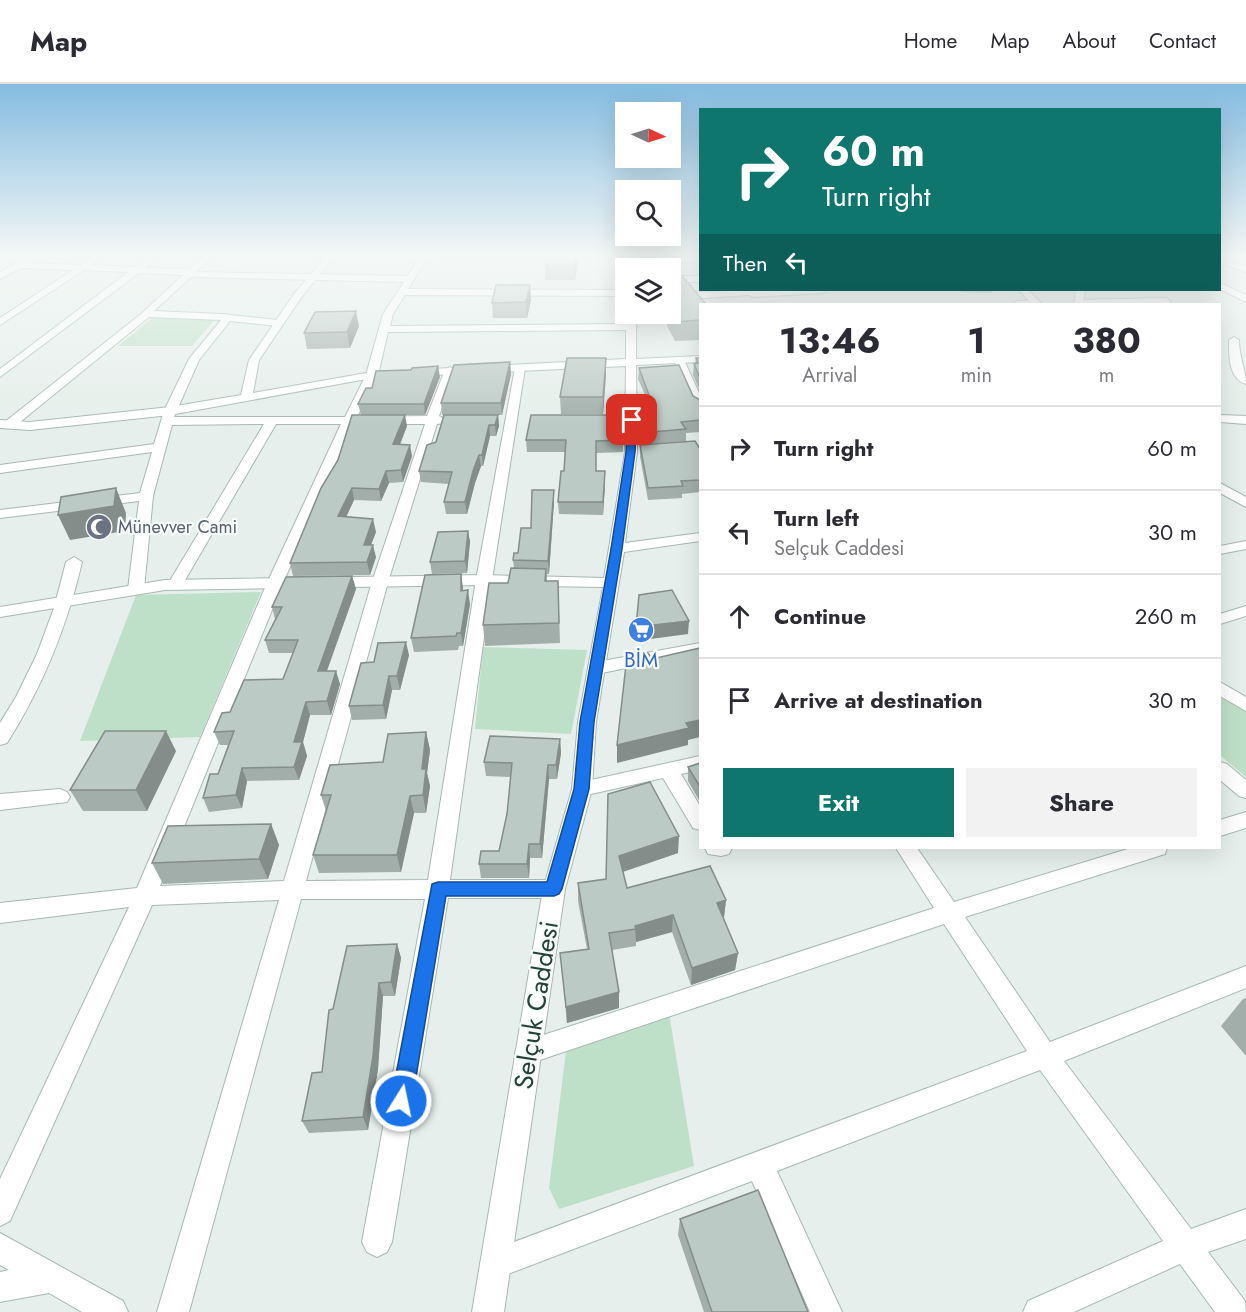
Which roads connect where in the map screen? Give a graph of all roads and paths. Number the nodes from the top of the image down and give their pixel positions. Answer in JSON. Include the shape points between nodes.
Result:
{"nodes":[{"id":1,"x":14,"y":312,"type":"edge"},
{"id":2,"x":79,"y":312,"type":"edge"},
{"id":3,"x":286,"y":312,"type":"edge"},
{"id":4,"x":388,"y":312,"type":"edge"},
{"id":5,"x":146,"y":314,"type":"joint"},
{"id":6,"x":228,"y":318,"type":"junction"},
{"id":7,"x":0,"y":322,"type":"edge"},
{"id":8,"x":278,"y":323,"type":"junction"},
{"id":9,"x":632,"y":324,"type":"edge"},
{"id":10,"x":632,"y":327,"type":"junction"},
{"id":11,"x":384,"y":329,"type":"junction"},
{"id":12,"x":1246,"y":346,"type":"edge"},
{"id":13,"x":699,"y":359,"type":"edge"},
{"id":14,"x":679,"y":360,"type":"junction"},
{"id":15,"x":633,"y":363,"type":"junction"},
{"id":16,"x":520,"y":368,"type":"junction"},
{"id":17,"x":450,"y":370,"type":"junction"},
{"id":18,"x":0,"y":374,"type":"edge"},
{"id":19,"x":372,"y":375,"type":"junction"},
{"id":20,"x":1246,"y":381,"type":"edge"},
{"id":21,"x":246,"y":398,"type":"junction"},
{"id":22,"x":699,"y":405,"type":"edge"},
{"id":23,"x":169,"y":416,"type":"junction"},
{"id":24,"x":1221,"y":418,"type":"edge"},
{"id":25,"x":349,"y":420,"type":"junction"},
{"id":26,"x":432,"y":420,"type":"junction"},
{"id":27,"x":454,"y":420,"type":"edge"},
{"id":28,"x":1246,"y":420,"type":"edge"},
{"id":29,"x":272,"y":421,"type":"junction"},
{"id":30,"x":5,"y":424,"type":"edge"},
{"id":31,"x":160,"y":447,"type":"junction"},
{"id":32,"x":0,"y":469,"type":"edge"},
{"id":33,"x":1221,"y":487,"type":"edge"},
{"id":34,"x":1246,"y":487,"type":"edge"},
{"id":35,"x":146,"y":496,"type":"junction"},
{"id":36,"x":1246,"y":503,"type":"edge"},
{"id":37,"x":0,"y":514,"type":"edge"},
{"id":38,"x":699,"y":537,"type":"edge"},
{"id":39,"x":1246,"y":545,"type":"edge"},
{"id":40,"x":617,"y":549,"type":"junction"},
{"id":41,"x":1221,"y":550,"type":"edge"},
{"id":42,"x":74,"y":562,"type":"dead end"},
{"id":43,"x":484,"y":580,"type":"junction"},
{"id":44,"x":381,"y":582,"type":"junction"},
{"id":45,"x":275,"y":583,"type":"junction"},
{"id":46,"x":610,"y":583,"type":"junction"},
{"id":47,"x":176,"y":585,"type":"junction"},
{"id":48,"x":136,"y":589,"type":"junction"},
{"id":49,"x":66,"y":601,"type":"junction"},
{"id":50,"x":1246,"y":611,"type":"edge"},
{"id":51,"x":0,"y":612,"type":"edge"},
{"id":52,"x":1221,"y":619,"type":"edge"},
{"id":53,"x":699,"y":648,"type":"edge"},
{"id":54,"x":597,"y":668,"type":"junction"},
{"id":55,"x":1221,"y":689,"type":"edge"},
{"id":56,"x":1246,"y":705,"type":"edge"},
{"id":57,"x":0,"y":738,"type":"edge"},
{"id":58,"x":699,"y":763,"type":"edge"},
{"id":59,"x":1221,"y":770,"type":"edge"},
{"id":60,"x":669,"y":772,"type":"junction"},
{"id":61,"x":582,"y":789,"type":"junction"},
{"id":62,"x":1246,"y":791,"type":"edge"},
{"id":63,"x":60,"y":797,"type":"dead end"},
{"id":64,"x":0,"y":801,"type":"edge"},
{"id":65,"x":699,"y":820,"type":"edge"},
{"id":66,"x":1246,"y":820,"type":"edge"},
{"id":67,"x":1221,"y":828,"type":"edge"},
{"id":68,"x":907,"y":849,"type":"edge"},
{"id":69,"x":1154,"y":849,"type":"edge"},
{"id":70,"x":438,"y":889,"type":"junction"},
{"id":71,"x":554,"y":889,"type":"junction"},
{"id":72,"x":292,"y":890,"type":"junction"},
{"id":73,"x":145,"y":896,"type":"junction"},
{"id":74,"x":0,"y":913,"type":"edge"},
{"id":75,"x":949,"y":913,"type":"junction"},
{"id":76,"x":1246,"y":977,"type":"edge"},
{"id":77,"x":528,"y":1052,"type":"junction"},
{"id":78,"x":1045,"y":1056,"type":"junction"},
{"id":79,"x":759,"y":1164,"type":"junction"},
{"id":80,"x":0,"y":1211,"type":"edge"},
{"id":81,"x":1246,"y":1224,"type":"edge"},
{"id":82,"x":377,"y":1242,"type":"dead end"},
{"id":83,"x":1185,"y":1246,"type":"junction"},
{"id":84,"x":0,"y":1248,"type":"edge"},
{"id":85,"x":495,"y":1264,"type":"junction"},
{"id":86,"x":51,"y":1277,"type":"junction"},
{"id":87,"x":0,"y":1287,"type":"edge"},
{"id":88,"x":112,"y":1312,"type":"edge"},
{"id":89,"x":173,"y":1312,"type":"edge"},
{"id":90,"x":488,"y":1312,"type":"edge"},
{"id":91,"x":826,"y":1312,"type":"edge"},
{"id":92,"x":1039,"y":1312,"type":"edge"},
{"id":93,"x":1234,"y":1312,"type":"edge"}],
"edges":[{"from":1,"to":7,"type":"street"},
{"from":2,"to":18,"type":"street"},
{"from":3,"to":8,"type":"street"},
{"from":4,"to":11,"type":"street"},
{"from":5,"to":6,"type":"street"},
{"from":5,"to":30,"type":"street"},
{"from":6,"to":8,"type":"street"},
{"from":6,"to":23,"type":"street","via":[[194,359]]},
{"from":8,"to":21,"type":"street","via":[[254,360]]},
{"from":9,"to":10,"type":"street","name":"Selçuk Caddesi"},
{"from":10,"to":11,"type":"street"},
{"from":10,"to":15,"type":"street","name":"Selçuk Caddesi"},
{"from":11,"to":19,"type":"street"},
{"from":12,"to":20,"type":"street","via":[[1230,338],[1239,375]]},
{"from":13,"to":14,"type":"street"},
{"from":14,"to":15,"type":"street"},
{"from":14,"to":22,"type":"street"},
{"from":15,"to":16,"type":"street"},
{"from":15,"to":40,"type":"street","name":"Selçuk Caddesi","via":[[626,420],[636,451]]},
{"from":16,"to":17,"type":"street"},
{"from":16,"to":43,"type":"street"},
{"from":17,"to":19,"type":"street"},
{"from":17,"to":26,"type":"street"},
{"from":19,"to":21,"type":"street"},
{"from":19,"to":25,"type":"street"},
{"from":21,"to":23,"type":"street"},
{"from":23,"to":29,"type":"street"},
{"from":23,"to":30,"type":"street","via":[[30,426]]},
{"from":23,"to":31,"type":"street"},
{"from":24,"to":28,"type":"street"},
{"from":25,"to":26,"type":"street"},
{"from":25,"to":29,"type":"street"},
{"from":25,"to":45,"type":"street"},
{"from":26,"to":27,"type":"street"},
{"from":26,"to":44,"type":"street"},
{"from":29,"to":47,"type":"street"},
{"from":31,"to":32,"type":"street"},
{"from":31,"to":35,"type":"street"},
{"from":33,"to":34,"type":"street"},
{"from":33,"to":36,"type":"street"},
{"from":35,"to":37,"type":"street"},
{"from":35,"to":48,"type":"street"},
{"from":38,"to":40,"type":"street"},
{"from":39,"to":41,"type":"street"},
{"from":40,"to":46,"type":"street","name":"Selçuk Caddesi"},
{"from":42,"to":49,"type":"street"},
{"from":43,"to":44,"type":"street"},
{"from":43,"to":46,"type":"street"},
{"from":43,"to":70,"type":"street"},
{"from":44,"to":45,"type":"street"},
{"from":44,"to":72,"type":"street"},
{"from":45,"to":47,"type":"street"},
{"from":45,"to":73,"type":"street"},
{"from":46,"to":54,"type":"street","name":"Selçuk Caddesi"},
{"from":47,"to":48,"type":"street"},
{"from":48,"to":49,"type":"street"},
{"from":49,"to":51,"type":"street"},
{"from":49,"to":57,"type":"street","via":[[23,704]]},
{"from":50,"to":52,"type":"street"},
{"from":53,"to":54,"type":"street"},
{"from":54,"to":61,"type":"street","name":"Selçuk Caddesi","via":[[587,722]]},
{"from":55,"to":56,"type":"street"},
{"from":58,"to":60,"type":"street"},
{"from":59,"to":62,"type":"street"},
{"from":60,"to":61,"type":"street"},
{"from":60,"to":65,"type":"street"},
{"from":61,"to":71,"type":"street","name":"Selçuk Caddesi"},
{"from":63,"to":64,"type":"street"},
{"from":66,"to":67,"type":"street"},
{"from":68,"to":75,"type":"street"},
{"from":69,"to":75,"type":"street"},
{"from":70,"to":71,"type":"street"},
{"from":70,"to":72,"type":"street"},
{"from":70,"to":82,"type":"street"},
{"from":71,"to":77,"type":"street","name":"Selçuk Caddesi"},
{"from":72,"to":73,"type":"street"},
{"from":72,"to":89,"type":"street"},
{"from":73,"to":74,"type":"street"},
{"from":73,"to":80,"type":"street"},
{"from":75,"to":77,"type":"street"},
{"from":75,"to":78,"type":"street"},
{"from":76,"to":78,"type":"street"},
{"from":77,"to":85,"type":"street","name":"Selçuk Caddesi"},
{"from":78,"to":79,"type":"street"},
{"from":78,"to":83,"type":"street"},
{"from":79,"to":85,"type":"street"},
{"from":79,"to":91,"type":"street"},
{"from":81,"to":83,"type":"street"},
{"from":83,"to":92,"type":"street"},
{"from":83,"to":93,"type":"street"},
{"from":84,"to":86,"type":"street"},
{"from":85,"to":90,"type":"street","name":"Selçuk Caddesi"},
{"from":86,"to":87,"type":"street"},
{"from":86,"to":88,"type":"street"}]}
